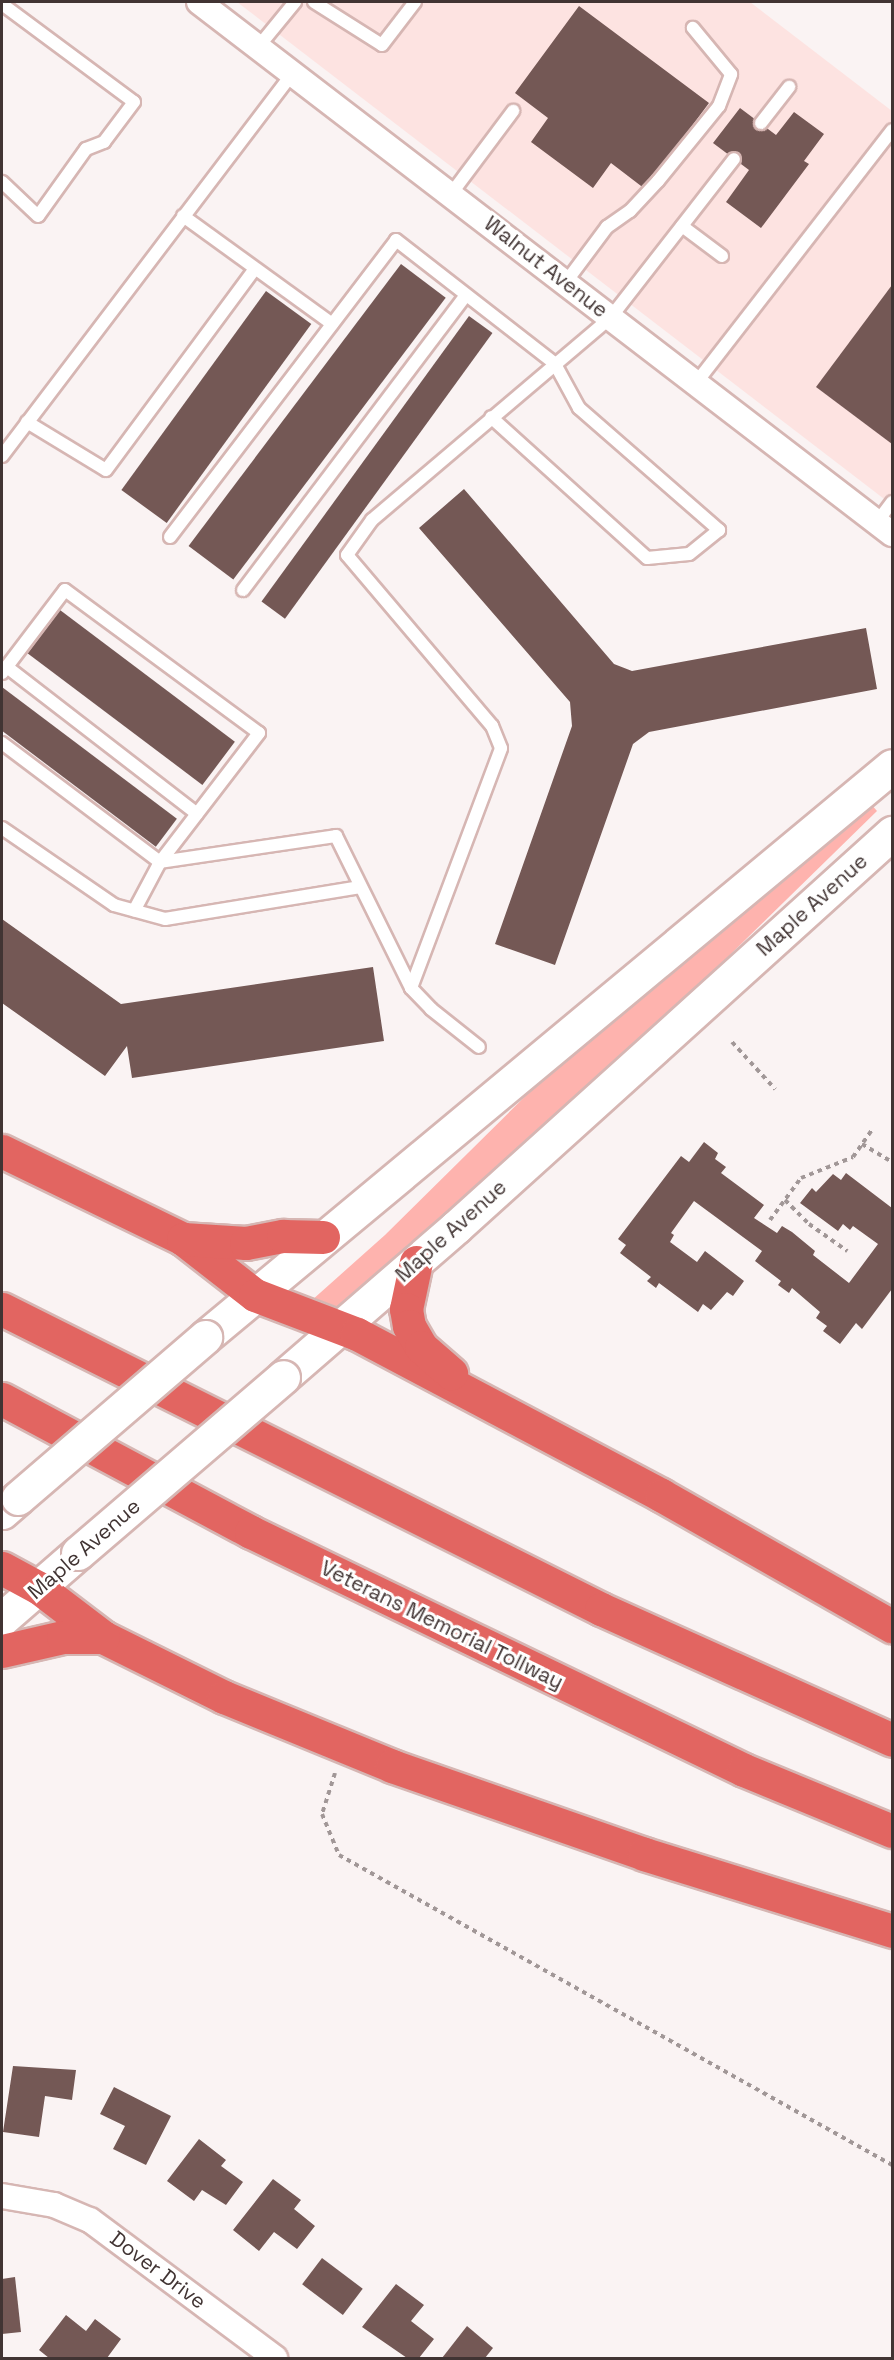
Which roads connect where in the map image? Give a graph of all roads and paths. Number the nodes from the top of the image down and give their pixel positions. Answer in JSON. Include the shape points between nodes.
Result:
{"nodes":[{"id":1,"x":199,"y":2,"type":"edge"},
{"id":2,"x":295,"y":2,"type":"edge"},
{"id":3,"x":314,"y":2,"type":"edge"},
{"id":4,"x":415,"y":2,"type":"edge"},
{"id":5,"x":2,"y":4,"type":"edge"},
{"id":6,"x":693,"y":28,"type":"dead end"},
{"id":7,"x":259,"y":46,"type":"junction"},
{"id":8,"x":293,"y":72,"type":"junction"},
{"id":9,"x":789,"y":87,"type":"dead end"},
{"id":10,"x":513,"y":111,"type":"dead end"},
{"id":11,"x":761,"y":123,"type":"dead end"},
{"id":12,"x":892,"y":130,"type":"edge"},
{"id":13,"x":734,"y":159,"type":"dead end"},
{"id":14,"x":2,"y":182,"type":"edge"},
{"id":15,"x":451,"y":194,"type":"junction"},
{"id":16,"x":183,"y":216,"type":"junction"},
{"id":17,"x":682,"y":226,"type":"junction"},
{"id":18,"x":723,"y":256,"type":"dead end"},
{"id":19,"x":255,"y":269,"type":"junction"},
{"id":20,"x":566,"y":282,"type":"junction"},
{"id":21,"x":465,"y":296,"type":"junction"},
{"id":22,"x":611,"y":317,"type":"junction"},
{"id":23,"x":332,"y":324,"type":"junction"},
{"id":24,"x":555,"y":364,"type":"junction"},
{"id":25,"x":696,"y":383,"type":"junction"},
{"id":26,"x":491,"y":417,"type":"junction"},
{"id":27,"x":27,"y":422,"type":"junction"},
{"id":28,"x":2,"y":456,"type":"edge"},
{"id":29,"x":892,"y":502,"type":"edge"},
{"id":30,"x":885,"y":528,"type":"edge"},
{"id":31,"x":170,"y":537,"type":"dead end"},
{"id":32,"x":243,"y":591,"type":"dead end"},
{"id":33,"x":4,"y":670,"type":"edge"},
{"id":34,"x":2,"y":743,"type":"edge"},
{"id":35,"x":892,"y":766,"type":"edge"},
{"id":36,"x":197,"y":814,"type":"junction"},
{"id":37,"x":2,"y":828,"type":"edge"},
{"id":38,"x":892,"y":833,"type":"edge"},
{"id":39,"x":160,"y":862,"type":"junction"},
{"id":40,"x":360,"y":888,"type":"junction"},
{"id":41,"x":134,"y":911,"type":"junction"},
{"id":42,"x":411,"y":988,"type":"junction"},
{"id":43,"x":732,"y":1042,"type":"dead end"},
{"id":44,"x":479,"y":1047,"type":"dead end"},
{"id":45,"x":775,"y":1089,"type":"dead end"},
{"id":46,"x":872,"y":1130,"type":"dead end"},
{"id":47,"x":862,"y":1144,"type":"junction"},
{"id":48,"x":2,"y":1151,"type":"edge"},
{"id":49,"x":892,"y":1162,"type":"edge"},
{"id":50,"x":785,"y":1200,"type":"junction"},
{"id":51,"x":770,"y":1220,"type":"dead end"},
{"id":52,"x":323,"y":1237,"type":"junction"},
{"id":53,"x":183,"y":1239,"type":"junction"},
{"id":54,"x":847,"y":1251,"type":"dead end"},
{"id":55,"x":416,"y":1262,"type":"junction"},
{"id":56,"x":255,"y":1294,"type":"junction"},
{"id":57,"x":2,"y":1309,"type":"edge"},
{"id":58,"x":339,"y":1329,"type":"junction"},
{"id":59,"x":479,"y":1398,"type":"junction"},
{"id":60,"x":2,"y":1399,"type":"edge"},
{"id":61,"x":10,"y":1505,"type":"edge"},
{"id":62,"x":2,"y":1568,"type":"edge"},
{"id":63,"x":39,"y":1588,"type":"junction"},
{"id":64,"x":2,"y":1619,"type":"edge"},
{"id":65,"x":892,"y":1626,"type":"edge"},
{"id":66,"x":103,"y":1637,"type":"junction"},
{"id":67,"x":2,"y":1651,"type":"edge"},
{"id":68,"x":892,"y":1740,"type":"edge"},
{"id":69,"x":344,"y":1747,"type":"junction"},
{"id":70,"x":892,"y":1831,"type":"edge"},
{"id":71,"x":892,"y":1931,"type":"edge"},
{"id":72,"x":892,"y":2165,"type":"edge"},
{"id":73,"x":2,"y":2196,"type":"edge"},
{"id":74,"x":275,"y":2358,"type":"edge"}],
"edges":[{"from":1,"to":7,"type":"street","name":"Walnut Avenue"},
{"from":2,"to":7,"type":"lane"},
{"from":3,"to":4,"type":"lane","via":[[382,45]]},
{"from":5,"to":14,"type":"lane","via":[[134,102],[104,142],[87,149],[38,216]]},
{"from":6,"to":20,"type":"lane","via":[[731,74],[719,106],[658,182],[608,227]]},
{"from":7,"to":8,"type":"street","name":"Walnut Avenue"},
{"from":8,"to":15,"type":"street","name":"Walnut Avenue"},
{"from":8,"to":16,"type":"lane"},
{"from":9,"to":11,"type":"lane"},
{"from":10,"to":15,"type":"lane"},
{"from":12,"to":25,"type":"lane"},
{"from":13,"to":17,"type":"lane"},
{"from":15,"to":20,"type":"street","name":"Walnut Avenue"},
{"from":16,"to":19,"type":"lane"},
{"from":16,"to":27,"type":"lane"},
{"from":17,"to":18,"type":"lane"},
{"from":17,"to":22,"type":"lane"},
{"from":19,"to":23,"type":"lane"},
{"from":19,"to":27,"type":"lane","via":[[106,470]]},
{"from":20,"to":22,"type":"street","name":"Walnut Avenue"},
{"from":21,"to":23,"type":"lane","via":[[396,240]]},
{"from":21,"to":24,"type":"lane"},
{"from":21,"to":32,"type":"lane"},
{"from":22,"to":24,"type":"lane"},
{"from":22,"to":25,"type":"street","name":"Walnut Avenue"},
{"from":23,"to":31,"type":"lane"},
{"from":24,"to":26,"type":"lane"},
{"from":24,"to":26,"type":"lane","via":[[579,408],[718,530],[689,554],[647,558]]},
{"from":25,"to":30,"type":"street","name":"Walnut Avenue"},
{"from":26,"to":42,"type":"lane","via":[[372,520],[347,555],[492,726],[501,748]]},
{"from":27,"to":28,"type":"lane"},
{"from":29,"to":30,"type":"lane"},
{"from":33,"to":36,"type":"lane"},
{"from":33,"to":36,"type":"lane","via":[[65,590],[259,733]]},
{"from":34,"to":39,"type":"lane"},
{"from":35,"to":52,"type":"main road"},
{"from":36,"to":39,"type":"lane"},
{"from":37,"to":41,"type":"lane","via":[[114,905]]},
{"from":38,"to":55,"type":"main road","name":"Maple Avenue"},
{"from":39,"to":40,"type":"lane","via":[[336,836]]},
{"from":39,"to":41,"type":"lane"},
{"from":40,"to":41,"type":"lane","via":[[165,920]]},
{"from":40,"to":42,"type":"lane"},
{"from":42,"to":44,"type":"lane"},
{"from":43,"to":45,"type":"path"},
{"from":46,"to":47,"type":"path"},
{"from":47,"to":49,"type":"path"},
{"from":47,"to":50,"type":"path","via":[[853,1157],[801,1178]]},
{"from":48,"to":53,"type":"highway"},
{"from":50,"to":51,"type":"path"},
{"from":50,"to":54,"type":"path","via":[[809,1224]]},
{"from":52,"to":53,"type":"highway","via":[[283,1236],[246,1243]]},
{"from":52,"to":56,"type":"main road"},
{"from":53,"to":56,"type":"highway"},
{"from":55,"to":58,"type":"main road","name":"Maple Avenue"},
{"from":55,"to":59,"type":"highway","via":[[406,1309],[409,1326],[421,1347]]},
{"from":56,"to":58,"type":"highway"},
{"from":56,"to":61,"type":"main road","bridge":true},
{"from":57,"to":68,"type":"highway","via":[[601,1609]]},
{"from":58,"to":59,"type":"highway","via":[[357,1334]]},
{"from":58,"to":63,"type":"main road","name":"Maple Avenue","bridge":true},
{"from":59,"to":65,"type":"highway","via":[[661,1495]]},
{"from":60,"to":70,"type":"highway","name":"Veterans Memorial Tollway","via":[[262,1538],[744,1770]]},
{"from":62,"to":63,"type":"highway"},
{"from":63,"to":64,"type":"main road","name":"Maple Avenue"},
{"from":63,"to":66,"type":"highway"},
{"from":66,"to":67,"type":"highway","via":[[63,1636]]},
{"from":66,"to":69,"type":"highway","via":[[224,1697]]},
{"from":69,"to":71,"type":"highway","via":[[644,1854]]},
{"from":69,"to":72,"type":"path","via":[[322,1814],[339,1855]]},
{"from":73,"to":74,"type":"street","name":"Dover Drive","via":[[74,2212],[118,2238]]}]}
